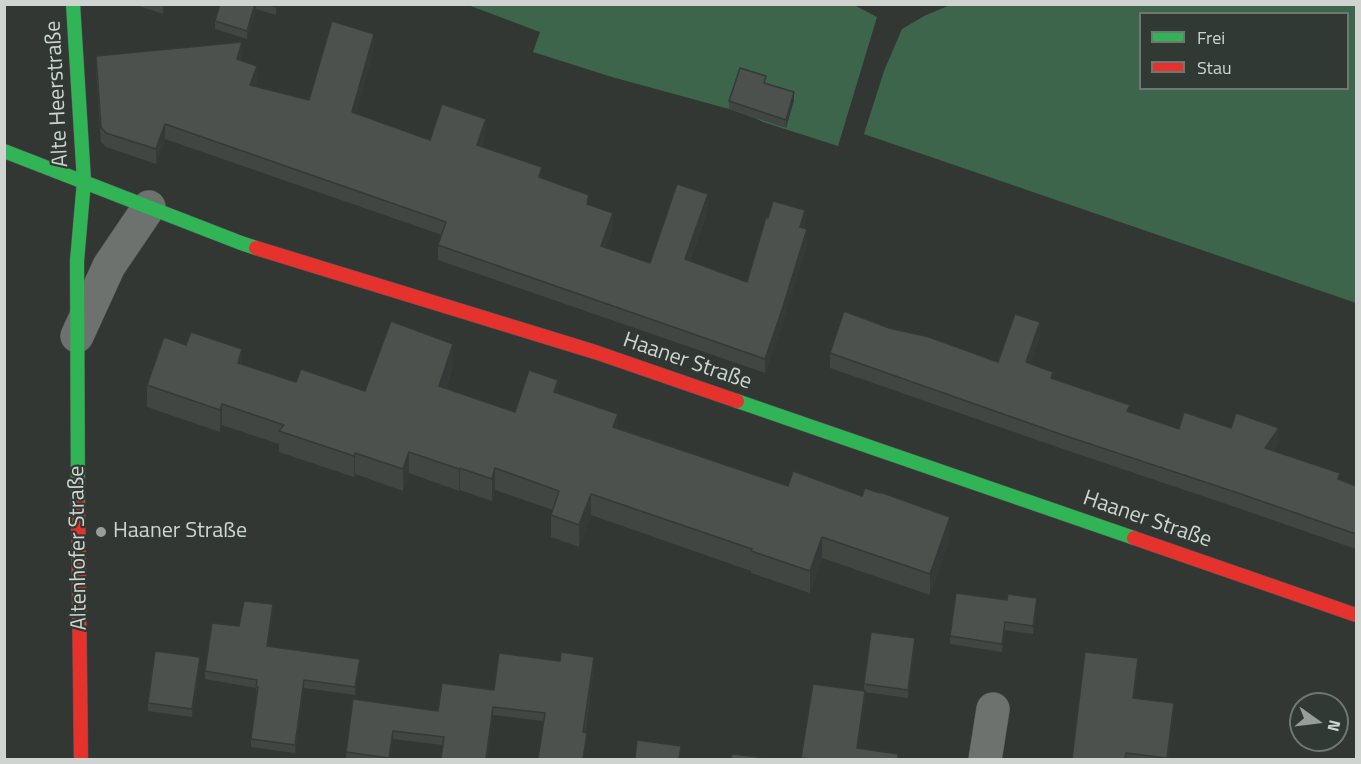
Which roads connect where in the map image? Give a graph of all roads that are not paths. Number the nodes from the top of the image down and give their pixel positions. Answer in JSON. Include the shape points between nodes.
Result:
{"nodes":[{"id":1,"x":73,"y":4,"type":"edge"},
{"id":2,"x":4,"y":151,"type":"edge"},
{"id":3,"x":84,"y":181,"type":"junction"},
{"id":4,"x":149,"y":207,"type":"junction"},
{"id":5,"x":77,"y":336,"type":"junction"},
{"id":6,"x":1356,"y":615,"type":"edge"},
{"id":7,"x":993,"y":709,"type":"dead end"},
{"id":8,"x":81,"y":759,"type":"edge"},
{"id":9,"x":985,"y":759,"type":"edge"}],
"edges":[{"from":1,"to":3,"type":"main road","name":"Alte Heerstraße"},
{"from":2,"to":3,"type":"main road","name":"Haaner Straße"},
{"from":3,"to":4,"type":"main road","name":"Haaner Straße"},
{"from":3,"to":5,"type":"main road","name":"Altenhofer Straße","via":[[77,261]]},
{"from":4,"to":5,"type":"street","name":"Altenhofer Straße","via":[[109,266]]},
{"from":4,"to":6,"type":"main road","name":"Haaner Straße","via":[[241,243],[595,352]]},
{"from":5,"to":8,"type":"main road","name":"Altenhofer Straße"},
{"from":7,"to":9,"type":"street"}]}
